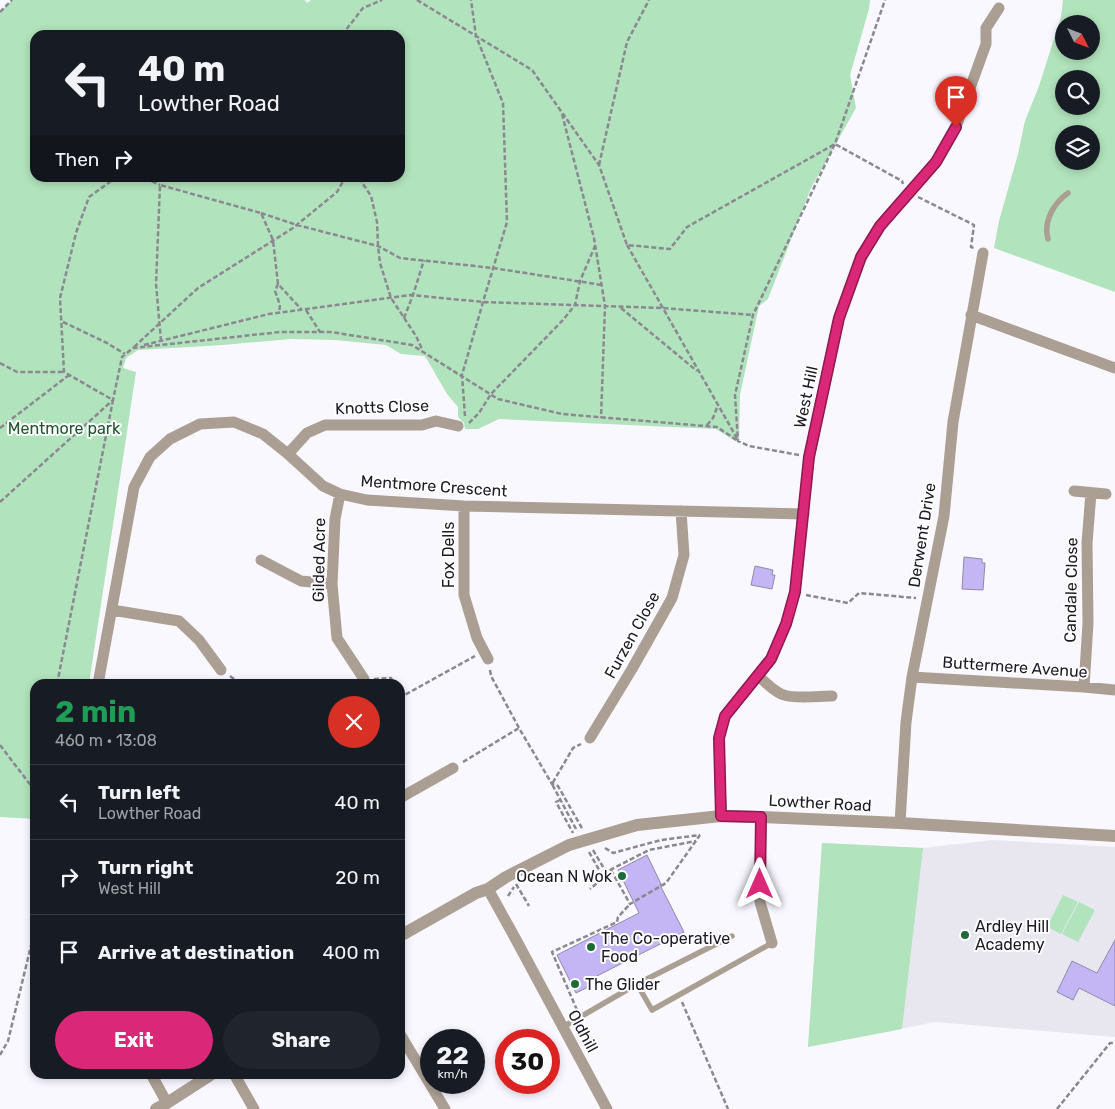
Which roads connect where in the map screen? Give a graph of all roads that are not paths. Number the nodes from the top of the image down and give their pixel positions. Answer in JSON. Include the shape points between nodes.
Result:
{"nodes":[{"id":1,"x":999,"y":8,"type":"dead end"},
{"id":2,"x":1068,"y":194,"type":"dead end"},
{"id":3,"x":1048,"y":239,"type":"dead end"},
{"id":4,"x":982,"y":253,"type":"road end"},
{"id":5,"x":971,"y":315,"type":"junction"},
{"id":6,"x":1115,"y":368,"type":"edge"},
{"id":7,"x":458,"y":426,"type":"dead end"},
{"id":8,"x":288,"y":454,"type":"junction"},
{"id":9,"x":1074,"y":491,"type":"dead end"},
{"id":10,"x":1091,"y":493,"type":"junction"},
{"id":11,"x":340,"y":494,"type":"junction"},
{"id":12,"x":1106,"y":494,"type":"dead end"},
{"id":13,"x":464,"y":506,"type":"junction"},
{"id":14,"x":682,"y":512,"type":"junction"},
{"id":15,"x":804,"y":514,"type":"junction"},
{"id":16,"x":261,"y":560,"type":"dead end"},
{"id":17,"x":332,"y":584,"type":"junction"},
{"id":18,"x":112,"y":610,"type":"junction"},
{"id":19,"x":488,"y":659,"type":"road end"},
{"id":20,"x":221,"y":670,"type":"dead end"},
{"id":21,"x":758,"y":676,"type":"junction"},
{"id":22,"x":912,"y":677,"type":"junction"},
{"id":23,"x":99,"y":679,"type":"edge"},
{"id":24,"x":364,"y":679,"type":"dead end"},
{"id":25,"x":1084,"y":687,"type":"junction"},
{"id":26,"x":1115,"y":690,"type":"edge"},
{"id":27,"x":832,"y":696,"type":"dead end"},
{"id":28,"x":590,"y":738,"type":"road end"},
{"id":29,"x":452,"y":768,"type":"road end"},
{"id":30,"x":405,"y":795,"type":"edge"},
{"id":31,"x":721,"y":816,"type":"junction"},
{"id":32,"x":761,"y":817,"type":"junction"},
{"id":33,"x":900,"y":823,"type":"junction"},
{"id":34,"x":1115,"y":836,"type":"edge"},
{"id":35,"x":488,"y":889,"type":"junction"},
{"id":36,"x":405,"y":933,"type":"edge"},
{"id":37,"x":732,"y":936,"type":"dead end"},
{"id":38,"x":772,"y":943,"type":"joint"},
{"id":39,"x":637,"y":984,"type":"junction"},
{"id":40,"x":563,"y":1027,"type":"junction"},
{"id":41,"x":405,"y":1043,"type":"edge"},
{"id":42,"x":153,"y":1079,"type":"edge"},
{"id":43,"x":204,"y":1079,"type":"edge"},
{"id":44,"x":237,"y":1079,"type":"edge"},
{"id":45,"x":162,"y":1106,"type":"edge"},
{"id":46,"x":442,"y":1108,"type":"edge"},
{"id":47,"x":254,"y":1109,"type":"edge"},
{"id":48,"x":607,"y":1109,"type":"edge"}],
"edges":[{"from":1,"to":15,"type":"street","name":"West Hill","via":[[986,28],[986,44],[956,127],[936,162],[880,226],[861,257],[839,318],[809,457]]},
{"from":2,"to":3,"type":"lane","via":[[1060,199],[1049,218]]},
{"from":4,"to":5,"type":"street","name":"Derwent Drive"},
{"from":5,"to":6,"type":"street"},
{"from":5,"to":22,"type":"street","name":"Derwent Drive","via":[[953,422],[944,516]]},
{"from":7,"to":8,"type":"street","name":"Knotts Close","via":[[436,421],[422,425],[325,426],[307,433]]},
{"from":8,"to":11,"type":"street","name":"Mentmore Crescent","via":[[323,486]]},
{"from":8,"to":18,"type":"street","name":"Mentmore Crescent","via":[[263,434],[234,422],[200,424],[170,439],[150,457],[134,487]]},
{"from":9,"to":10,"type":"street"},
{"from":10,"to":12,"type":"street"},
{"from":10,"to":25,"type":"street","name":"Candale Close"},
{"from":11,"to":13,"type":"street","name":"Mentmore Crescent","via":[[367,500]]},
{"from":11,"to":17,"type":"street","name":"Gilded Acre","via":[[335,519]]},
{"from":13,"to":14,"type":"street","name":"Mentmore Crescent"},
{"from":13,"to":19,"type":"street","name":"Fox Dells","via":[[464,595],[477,638]]},
{"from":14,"to":15,"type":"street","name":"Mentmore Crescent"},
{"from":14,"to":28,"type":"street","name":"Furzen Close","via":[[684,555],[672,598]]},
{"from":15,"to":21,"type":"street","name":"West Hill","via":[[795,592],[786,624],[771,659]]},
{"from":16,"to":17,"type":"street","via":[[301,581]]},
{"from":17,"to":24,"type":"street","name":"Gilded Acre","via":[[337,638]]},
{"from":18,"to":20,"type":"street","via":[[179,621],[199,640]]},
{"from":18,"to":23,"type":"street","name":"Mentmore Crescent"},
{"from":21,"to":27,"type":"street","via":[[784,695]]},
{"from":21,"to":31,"type":"street","name":"West Hill","via":[[725,716],[719,738]]},
{"from":22,"to":25,"type":"street","name":"Buttermere Avenue"},
{"from":22,"to":33,"type":"street","name":"Derwent Drive"},
{"from":25,"to":26,"type":"street","name":"Buttermere Avenue"},
{"from":29,"to":30,"type":"street"},
{"from":31,"to":32,"type":"street","name":"Lowther Road"},
{"from":31,"to":35,"type":"street","name":"Lowther Road","via":[[637,825],[569,845]]},
{"from":32,"to":33,"type":"street","name":"Lowther Road"},
{"from":32,"to":38,"type":"street","via":[[760,902]]},
{"from":33,"to":34,"type":"street","name":"Lowther Road"},
{"from":35,"to":36,"type":"street","name":"Lowther Road"},
{"from":35,"to":40,"type":"street","name":"Oldhill"},
{"from":37,"to":39,"type":"lane"},
{"from":38,"to":39,"type":"lane","via":[[652,1010]]},
{"from":39,"to":40,"type":"lane"},
{"from":40,"to":48,"type":"street","name":"Oldhill"},
{"from":41,"to":46,"type":"street"},
{"from":42,"to":45,"type":"street"},
{"from":43,"to":45,"type":"street"},
{"from":44,"to":47,"type":"street"}]}
